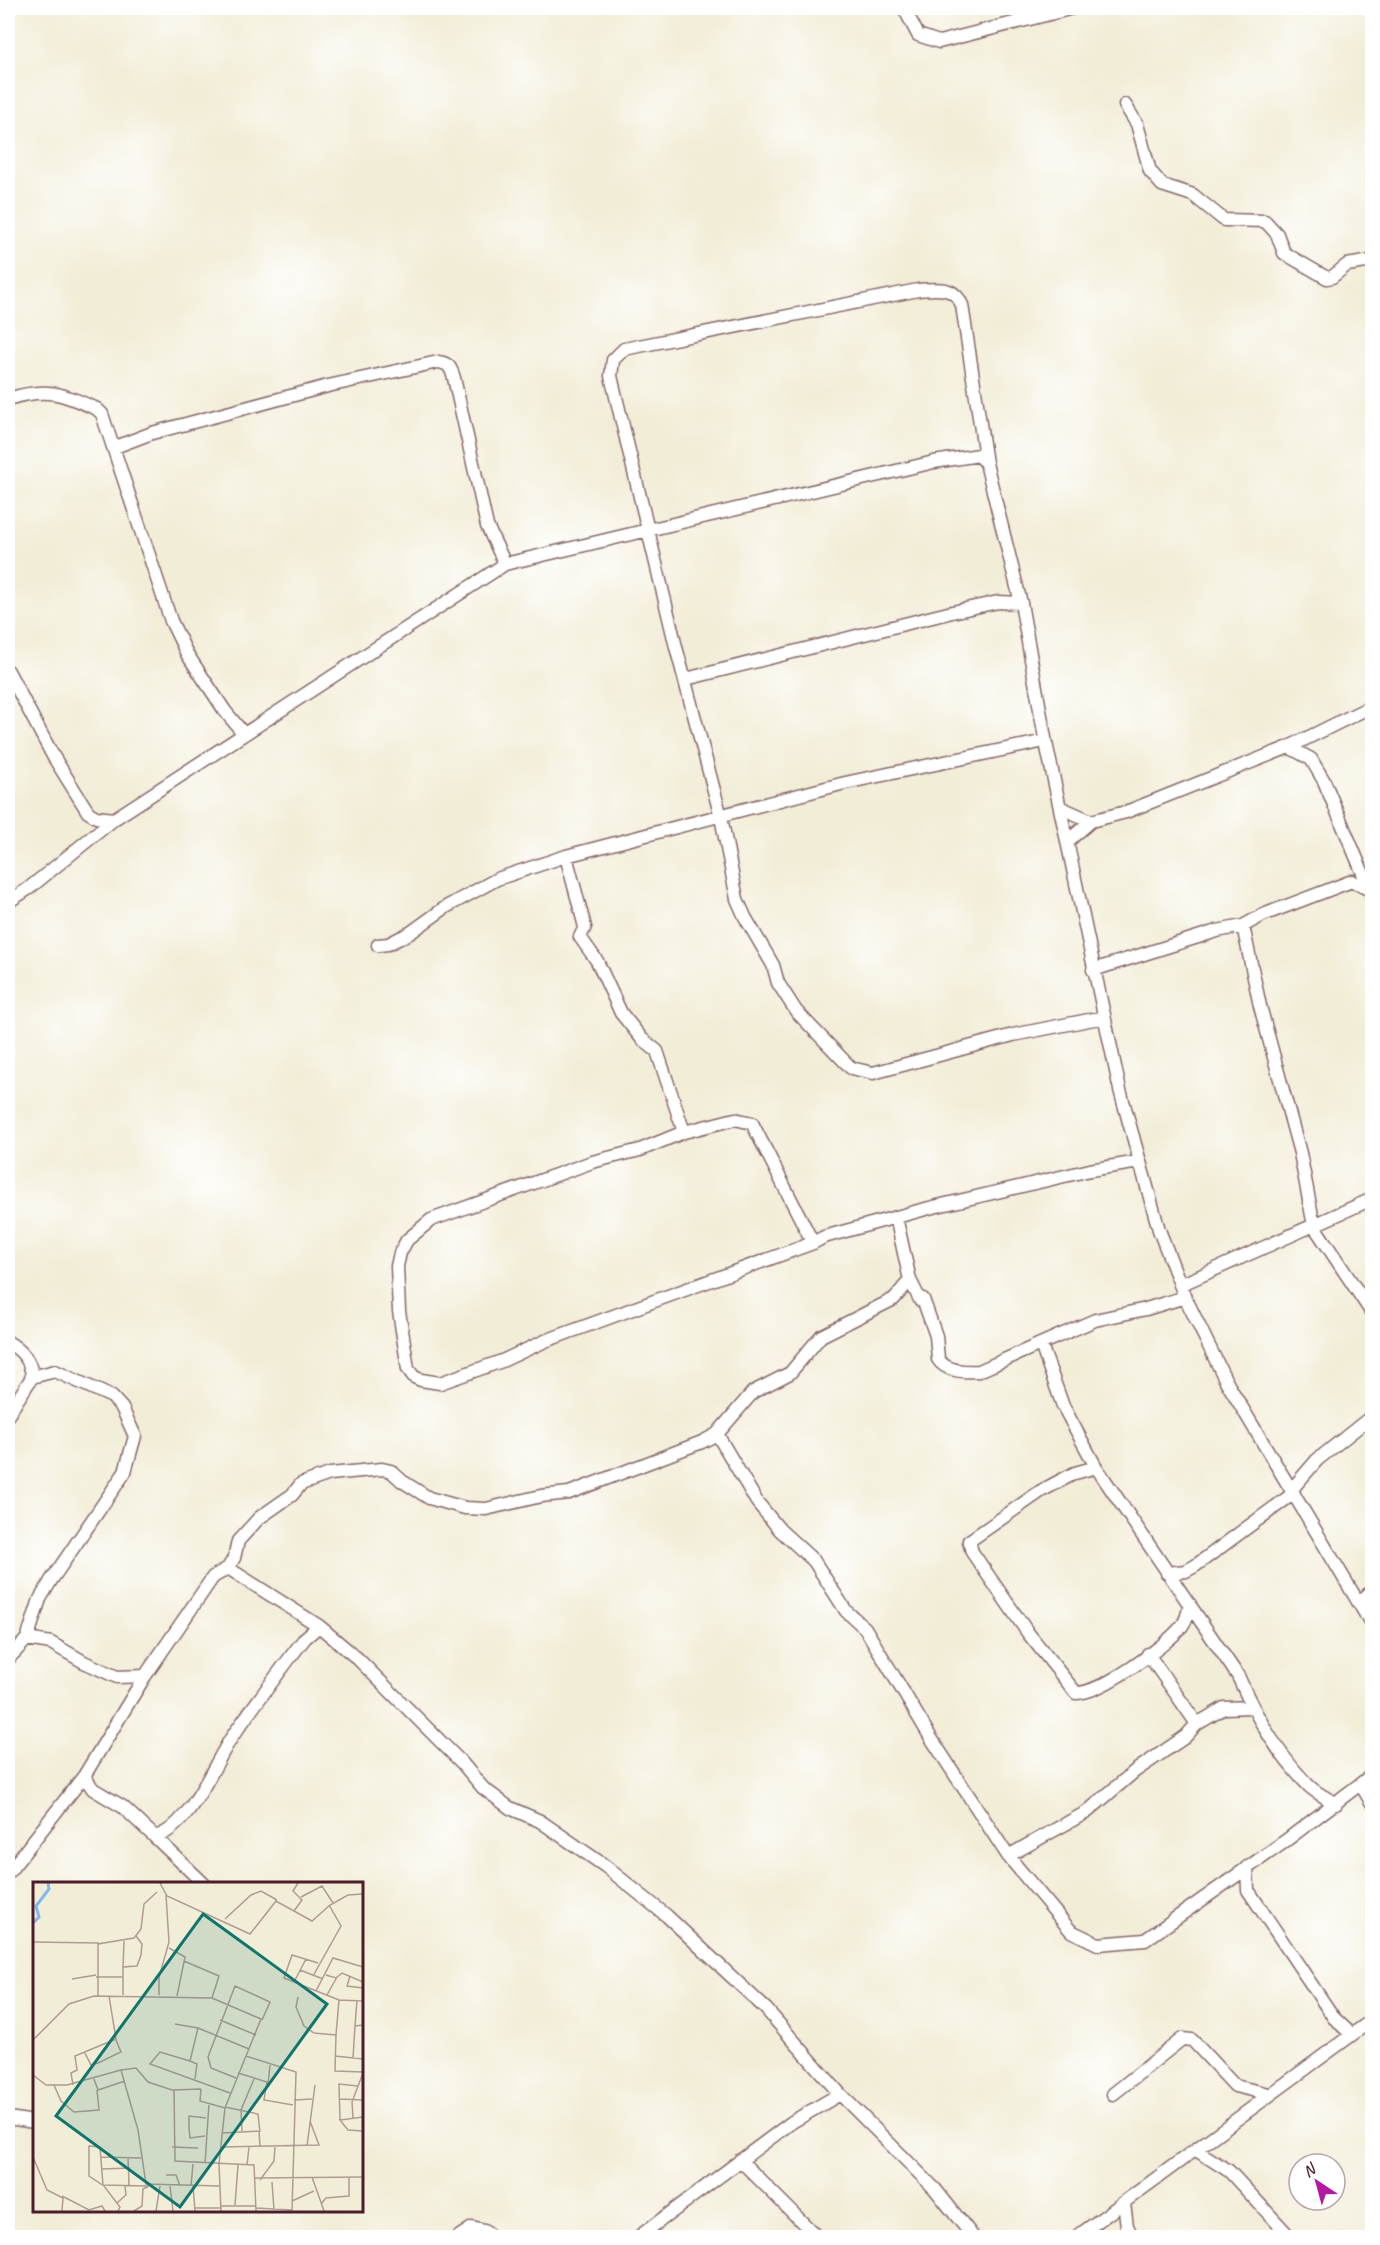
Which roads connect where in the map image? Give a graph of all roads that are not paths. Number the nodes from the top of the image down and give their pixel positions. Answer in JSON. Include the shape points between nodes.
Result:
{"nodes":[{"id":1,"x":904,"y":8,"type":"edge"},
{"id":2,"x":1073,"y":8,"type":"edge"},
{"id":3,"x":1020,"y":13,"type":"edge"},
{"id":4,"x":1125,"y":105,"type":"dead end"},
{"id":5,"x":1372,"y":261,"type":"edge"},
{"id":6,"x":8,"y":399,"type":"edge"},
{"id":7,"x":115,"y":447,"type":"junction"},
{"id":8,"x":986,"y":463,"type":"junction"},
{"id":9,"x":648,"y":531,"type":"junction"},
{"id":10,"x":505,"y":564,"type":"junction"},
{"id":11,"x":1021,"y":603,"type":"junction"},
{"id":12,"x":8,"y":671,"type":"edge"},
{"id":13,"x":686,"y":679,"type":"junction"},
{"id":14,"x":1372,"y":706,"type":"edge"},
{"id":15,"x":243,"y":733,"type":"junction"},
{"id":16,"x":1312,"y":735,"type":"junction"},
{"id":17,"x":1045,"y":741,"type":"junction"},
{"id":18,"x":1289,"y":747,"type":"junction"},
{"id":19,"x":1311,"y":759,"type":"junction"},
{"id":20,"x":1062,"y":808,"type":"junction"},
{"id":21,"x":721,"y":817,"type":"junction"},
{"id":22,"x":114,"y":819,"type":"junction"},
{"id":23,"x":1091,"y":821,"type":"junction"},
{"id":24,"x":1068,"y":842,"type":"junction"},
{"id":25,"x":567,"y":856,"type":"junction"},
{"id":26,"x":1361,"y":868,"type":"junction"},
{"id":27,"x":1352,"y":881,"type":"junction"},
{"id":28,"x":1371,"y":892,"type":"edge"},
{"id":29,"x":8,"y":902,"type":"edge"},
{"id":30,"x":1243,"y":926,"type":"junction"},
{"id":31,"x":378,"y":945,"type":"dead end"},
{"id":32,"x":1093,"y":970,"type":"junction"},
{"id":33,"x":1104,"y":1017,"type":"junction"},
{"id":34,"x":684,"y":1132,"type":"junction"},
{"id":35,"x":1139,"y":1162,"type":"junction"},
{"id":36,"x":1372,"y":1199,"type":"edge"},
{"id":37,"x":897,"y":1217,"type":"junction"},
{"id":38,"x":1314,"y":1226,"type":"junction"},
{"id":39,"x":813,"y":1243,"type":"junction"},
{"id":40,"x":910,"y":1280,"type":"junction"},
{"id":41,"x":1182,"y":1291,"type":"junction"},
{"id":42,"x":1372,"y":1313,"type":"edge"},
{"id":43,"x":8,"y":1342,"type":"edge"},
{"id":44,"x":1041,"y":1345,"type":"junction"},
{"id":45,"x":33,"y":1377,"type":"junction"},
{"id":46,"x":8,"y":1415,"type":"edge"},
{"id":47,"x":1372,"y":1416,"type":"edge"},
{"id":48,"x":717,"y":1434,"type":"junction"},
{"id":49,"x":1096,"y":1467,"type":"junction"},
{"id":50,"x":1293,"y":1491,"type":"junction"},
{"id":51,"x":228,"y":1568,"type":"junction"},
{"id":52,"x":1186,"y":1571,"type":"junction"},
{"id":53,"x":1167,"y":1573,"type":"junction"},
{"id":54,"x":1179,"y":1590,"type":"junction"},
{"id":55,"x":1372,"y":1591,"type":"edge"},
{"id":56,"x":1359,"y":1602,"type":"junction"},
{"id":57,"x":1190,"y":1604,"type":"junction"},
{"id":58,"x":1372,"y":1625,"type":"edge"},
{"id":59,"x":319,"y":1626,"type":"junction"},
{"id":60,"x":1205,"y":1626,"type":"junction"},
{"id":61,"x":1180,"y":1629,"type":"junction"},
{"id":62,"x":27,"y":1639,"type":"junction"},
{"id":63,"x":1148,"y":1654,"type":"junction"},
{"id":64,"x":8,"y":1659,"type":"edge"},
{"id":65,"x":145,"y":1676,"type":"junction"},
{"id":66,"x":1252,"y":1707,"type":"junction"},
{"id":67,"x":1197,"y":1724,"type":"junction"},
{"id":68,"x":1372,"y":1775,"type":"edge"},
{"id":69,"x":84,"y":1776,"type":"junction"},
{"id":70,"x":1360,"y":1785,"type":"junction"},
{"id":71,"x":1372,"y":1803,"type":"edge"},
{"id":72,"x":1336,"y":1804,"type":"junction"},
{"id":73,"x":155,"y":1837,"type":"junction"},
{"id":74,"x":1008,"y":1856,"type":"junction"},
{"id":75,"x":1247,"y":1867,"type":"junction"},
{"id":76,"x":8,"y":1874,"type":"edge"},
{"id":77,"x":202,"y":1882,"type":"edge"},
{"id":78,"x":1370,"y":2026,"type":"edge"},
{"id":79,"x":1351,"y":2034,"type":"junction"},
{"id":80,"x":840,"y":2094,"type":"junction"},
{"id":81,"x":1113,"y":2094,"type":"dead end"},
{"id":82,"x":1269,"y":2094,"type":"junction"},
{"id":83,"x":8,"y":2118,"type":"edge"},
{"id":84,"x":33,"y":2122,"type":"edge"},
{"id":85,"x":1196,"y":2150,"type":"junction"},
{"id":86,"x":740,"y":2160,"type":"junction"},
{"id":87,"x":1124,"y":2202,"type":"junction"},
{"id":88,"x":810,"y":2235,"type":"edge"},
{"id":89,"x":457,"y":2238,"type":"edge"},
{"id":90,"x":494,"y":2238,"type":"edge"},
{"id":91,"x":637,"y":2238,"type":"edge"},
{"id":92,"x":974,"y":2238,"type":"edge"},
{"id":93,"x":1075,"y":2238,"type":"edge"},
{"id":94,"x":1132,"y":2238,"type":"edge"},
{"id":95,"x":1291,"y":2238,"type":"edge"}],
"edges":[{"from":1,"to":3,"type":"street","via":[[918,35],[939,42]]},
{"from":2,"to":3,"type":"street"},
{"from":4,"to":5,"type":"street","via":[[1137,124],[1150,171],[1162,185],[1192,195],[1224,220],[1265,221],[1284,253],[1327,278],[1347,265]]},
{"from":6,"to":7,"type":"street","via":[[34,391],[51,391],[97,409],[107,423]]},
{"from":7,"to":10,"type":"street","via":[[359,378],[446,363],[451,366],[487,526]]},
{"from":7,"to":15,"type":"street","via":[[171,621],[187,654]]},
{"from":8,"to":9,"type":"street","via":[[979,455],[934,462]]},
{"from":8,"to":9,"type":"street","via":[[962,305],[950,290],[918,290],[646,344],[616,354],[611,368]]},
{"from":8,"to":11,"type":"street"},
{"from":9,"to":10,"type":"street"},
{"from":9,"to":13,"type":"street"},
{"from":10,"to":15,"type":"street"},
{"from":11,"to":13,"type":"street","via":[[998,602],[952,612]]},
{"from":11,"to":17,"type":"street"},
{"from":12,"to":22,"type":"street","via":[[88,812]]},
{"from":13,"to":21,"type":"street"},
{"from":14,"to":16,"type":"street"},
{"from":15,"to":22,"type":"street"},
{"from":16,"to":18,"type":"street"},
{"from":16,"to":19,"type":"street"},
{"from":17,"to":20,"type":"street"},
{"from":17,"to":21,"type":"street","via":[[845,783]]},
{"from":18,"to":19,"type":"street"},
{"from":18,"to":23,"type":"street","via":[[1126,812]]},
{"from":19,"to":26,"type":"street"},
{"from":20,"to":23,"type":"street"},
{"from":20,"to":24,"type":"street"},
{"from":21,"to":25,"type":"street"},
{"from":21,"to":33,"type":"street","via":[[737,898],[778,983],[796,1011],[851,1068],[873,1073],[1013,1035]]},
{"from":22,"to":29,"type":"street"},
{"from":23,"to":24,"type":"street"},
{"from":24,"to":32,"type":"street"},
{"from":25,"to":31,"type":"street","via":[[497,879],[446,907],[410,933]]},
{"from":25,"to":34,"type":"street","via":[[585,927],[580,937],[597,961],[621,1013],[657,1052]]},
{"from":26,"to":27,"type":"street"},
{"from":26,"to":28,"type":"street"},
{"from":27,"to":28,"type":"street"},
{"from":27,"to":30,"type":"street"},
{"from":30,"to":32,"type":"street"},
{"from":30,"to":38,"type":"street","via":[[1300,1153]]},
{"from":32,"to":33,"type":"street"},
{"from":33,"to":35,"type":"street"},
{"from":34,"to":39,"type":"street","via":[[735,1119],[752,1123]]},
{"from":34,"to":39,"type":"street","via":[[431,1220],[407,1240],[397,1266],[399,1311],[408,1369],[414,1377],[440,1383]]},
{"from":35,"to":37,"type":"street","via":[[1090,1170]]},
{"from":35,"to":41,"type":"street"},
{"from":36,"to":38,"type":"street"},
{"from":37,"to":39,"type":"street"},
{"from":37,"to":40,"type":"street"},
{"from":38,"to":41,"type":"street"},
{"from":38,"to":42,"type":"street"},
{"from":40,"to":44,"type":"street","via":[[920,1300],[923,1299],[936,1336],[938,1359],[947,1368],[979,1371]]},
{"from":40,"to":48,"type":"street","via":[[894,1299],[821,1336],[790,1373],[753,1392]]},
{"from":41,"to":44,"type":"street","via":[[1146,1309],[1095,1320]]},
{"from":41,"to":50,"type":"street","via":[[1226,1381]]},
{"from":43,"to":45,"type":"street","via":[[26,1356]]},
{"from":44,"to":49,"type":"street","via":[[1063,1406]]},
{"from":45,"to":46,"type":"street"},
{"from":45,"to":62,"type":"street","via":[[55,1371],[112,1396],[135,1436],[125,1472],[40,1599]]},
{"from":47,"to":50,"type":"street","via":[[1317,1460]]},
{"from":48,"to":51,"type":"street","via":[[569,1493],[486,1509],[429,1498],[391,1471],[330,1474],[301,1484],[256,1521],[238,1541]]},
{"from":48,"to":74,"type":"street","via":[[757,1502],[814,1561],[846,1611],[865,1628]]},
{"from":49,"to":53,"type":"street"},
{"from":49,"to":63,"type":"street","via":[[1041,1491],[975,1535],[969,1546],[1028,1633],[1076,1693],[1086,1693],[1121,1675]]},
{"from":50,"to":52,"type":"street"},
{"from":50,"to":56,"type":"street"},
{"from":51,"to":59,"type":"street"},
{"from":51,"to":65,"type":"street","via":[[213,1577]]},
{"from":52,"to":53,"type":"street"},
{"from":52,"to":54,"type":"street"},
{"from":53,"to":54,"type":"street"},
{"from":54,"to":57,"type":"street"},
{"from":55,"to":56,"type":"street"},
{"from":56,"to":58,"type":"street"},
{"from":57,"to":60,"type":"street"},
{"from":57,"to":61,"type":"street"},
{"from":59,"to":73,"type":"street","via":[[300,1644],[232,1736],[219,1764],[173,1829]]},
{"from":59,"to":80,"type":"street","via":[[413,1712],[483,1788],[605,1866],[667,1916],[766,2009]]},
{"from":60,"to":61,"type":"street"},
{"from":60,"to":66,"type":"street","via":[[1238,1676]]},
{"from":61,"to":63,"type":"street"},
{"from":62,"to":64,"type":"street"},
{"from":62,"to":65,"type":"street","via":[[51,1642],[117,1677]]},
{"from":63,"to":67,"type":"street"},
{"from":65,"to":69,"type":"street"},
{"from":66,"to":67,"type":"street","via":[[1224,1708]]},
{"from":66,"to":72,"type":"street","via":[[1309,1786]]},
{"from":67,"to":74,"type":"street","via":[[1086,1812]]},
{"from":68,"to":70,"type":"street"},
{"from":69,"to":73,"type":"street","via":[[93,1789],[123,1807]]},
{"from":69,"to":76,"type":"street"},
{"from":70,"to":71,"type":"street"},
{"from":70,"to":72,"type":"street"},
{"from":72,"to":75,"type":"street"},
{"from":73,"to":77,"type":"street"},
{"from":74,"to":75,"type":"street","via":[[1071,1932],[1098,1944],[1145,1940]]},
{"from":75,"to":79,"type":"street","via":[[1248,1890],[1334,2018]]},
{"from":78,"to":79,"type":"street"},
{"from":79,"to":82,"type":"street"},
{"from":80,"to":86,"type":"street","via":[[792,2122]]},
{"from":80,"to":92,"type":"street","via":[[935,2189]]},
{"from":81,"to":82,"type":"street","via":[[1186,2039],[1192,2040],[1234,2086]]},
{"from":82,"to":85,"type":"street"},
{"from":83,"to":84,"type":"street"},
{"from":85,"to":87,"type":"street"},
{"from":85,"to":95,"type":"street","via":[[1229,2171]]},
{"from":86,"to":88,"type":"street"},
{"from":86,"to":91,"type":"street"},
{"from":87,"to":93,"type":"street"},
{"from":87,"to":94,"type":"street"},
{"from":89,"to":90,"type":"street","via":[[472,2228]]}]}
